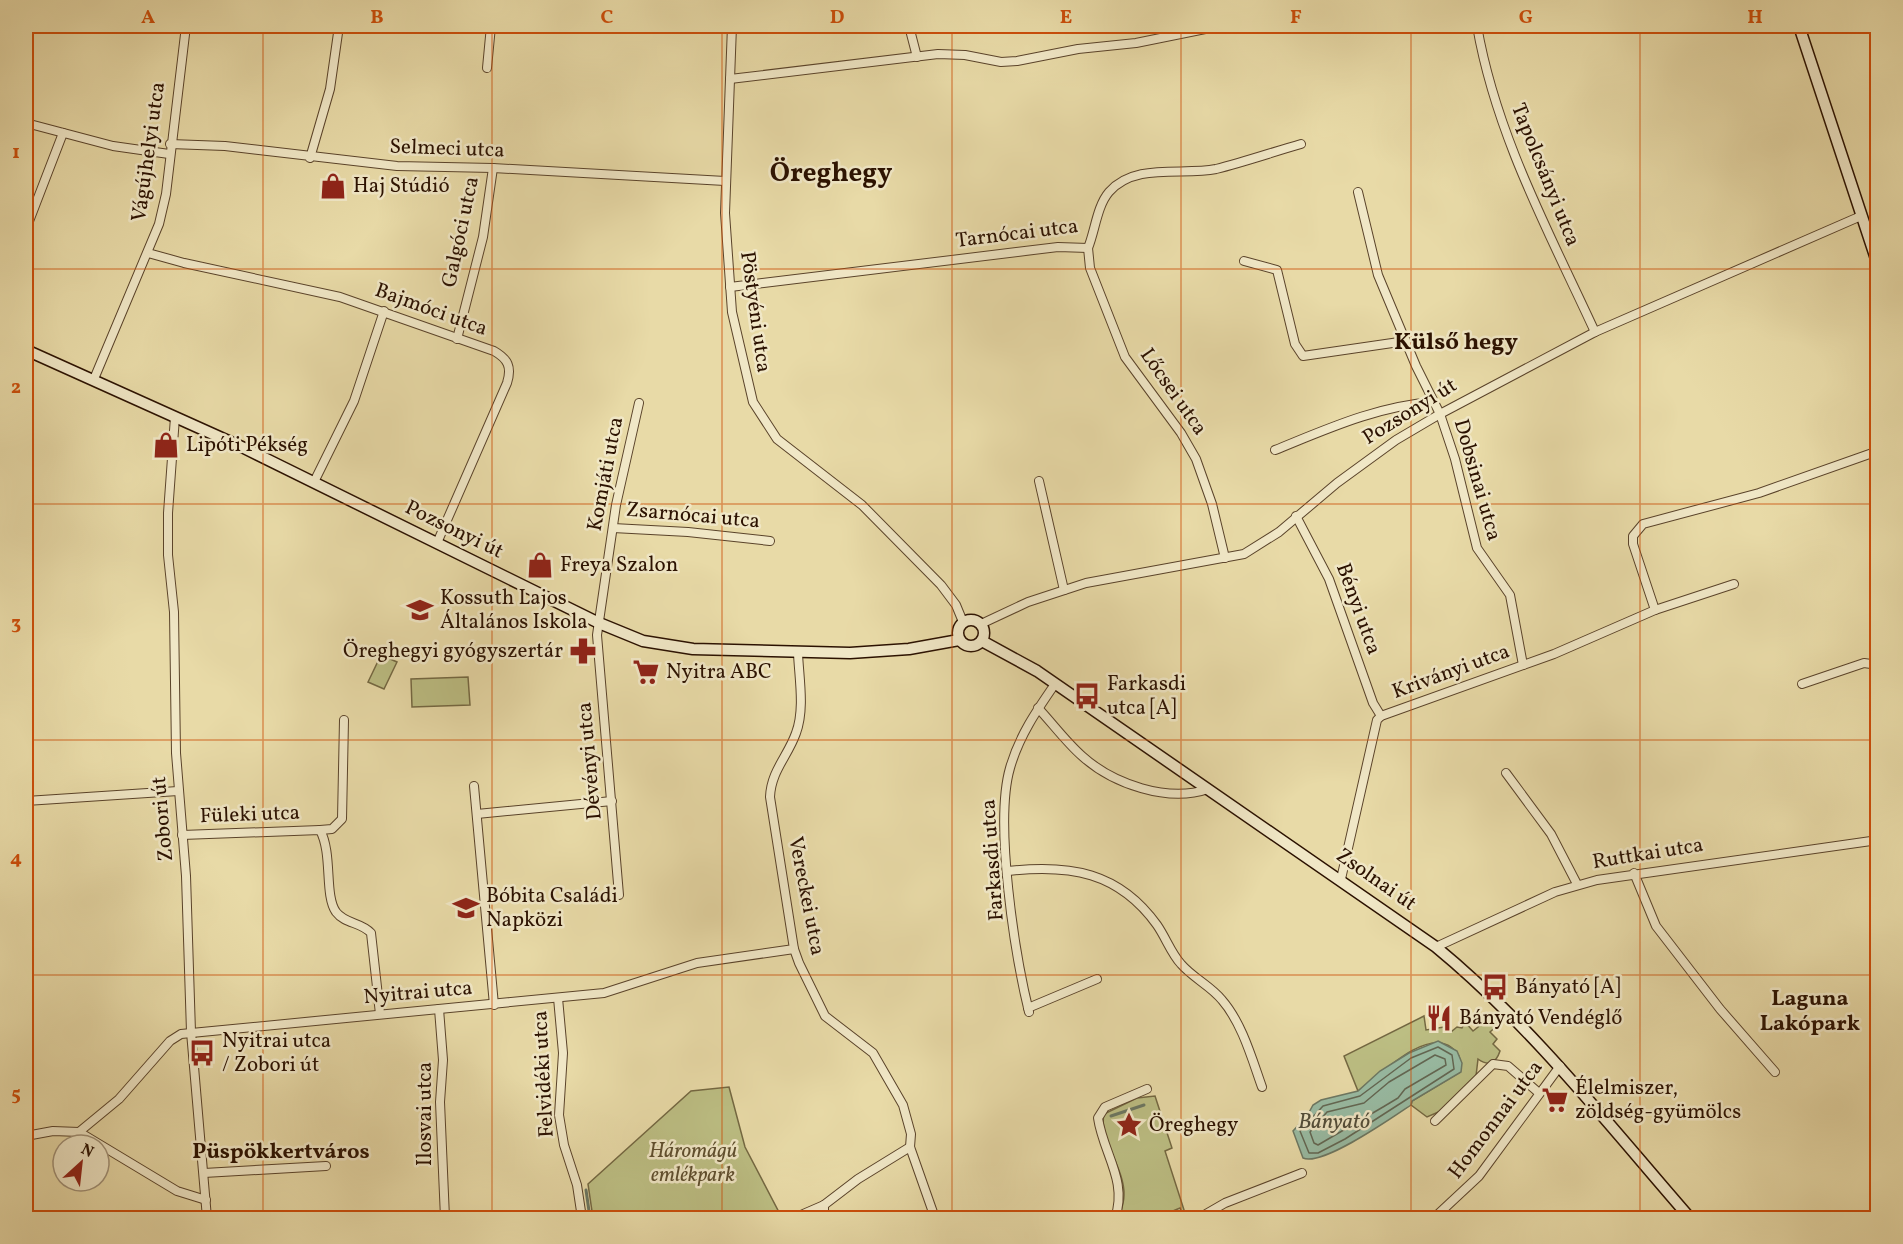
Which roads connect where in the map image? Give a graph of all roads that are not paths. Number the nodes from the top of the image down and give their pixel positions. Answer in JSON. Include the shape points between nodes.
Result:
{"nodes":[{"id":1,"x":186,"y":26,"type":"edge"},
{"id":2,"x":339,"y":26,"type":"edge"},
{"id":3,"x":490,"y":26,"type":"edge"},
{"id":4,"x":732,"y":26,"type":"edge"},
{"id":5,"x":909,"y":26,"type":"edge"},
{"id":6,"x":1220,"y":26,"type":"edge"},
{"id":7,"x":1477,"y":26,"type":"edge"},
{"id":8,"x":1799,"y":26,"type":"edge"},
{"id":9,"x":917,"y":57,"type":"junction"},
{"id":10,"x":487,"y":68,"type":"dead end"},
{"id":11,"x":730,"y":79,"type":"junction"},
{"id":12,"x":26,"y":123,"type":"edge"},
{"id":13,"x":63,"y":133,"type":"junction"},
{"id":14,"x":170,"y":144,"type":"junction"},
{"id":15,"x":1301,"y":144,"type":"dead end"},
{"id":16,"x":169,"y":154,"type":"junction"},
{"id":17,"x":310,"y":158,"type":"junction"},
{"id":18,"x":493,"y":168,"type":"junction"},
{"id":19,"x":725,"y":181,"type":"junction"},
{"id":20,"x":1358,"y":192,"type":"dead end"},
{"id":21,"x":1861,"y":216,"type":"junction"},
{"id":22,"x":26,"y":229,"type":"edge"},
{"id":23,"x":1088,"y":248,"type":"junction"},
{"id":24,"x":148,"y":253,"type":"junction"},
{"id":25,"x":1244,"y":261,"type":"dead end"},
{"id":26,"x":1878,"y":265,"type":"edge"},
{"id":27,"x":730,"y":287,"type":"junction"},
{"id":28,"x":384,"y":311,"type":"junction"},
{"id":29,"x":1595,"y":332,"type":"junction"},
{"id":30,"x":457,"y":339,"type":"junction"},
{"id":31,"x":1406,"y":341,"type":"junction"},
{"id":32,"x":26,"y":350,"type":"edge"},
{"id":33,"x":94,"y":379,"type":"junction"},
{"id":34,"x":1434,"y":402,"type":"junction"},
{"id":35,"x":639,"y":403,"type":"dead end"},
{"id":36,"x":1440,"y":414,"type":"junction"},
{"id":37,"x":176,"y":417,"type":"junction"},
{"id":38,"x":1275,"y":450,"type":"dead end"},
{"id":39,"x":1878,"y":451,"type":"edge"},
{"id":40,"x":1039,"y":481,"type":"dead end"},
{"id":41,"x":314,"y":482,"type":"junction"},
{"id":42,"x":1296,"y":516,"type":"junction"},
{"id":43,"x":613,"y":528,"type":"junction"},
{"id":44,"x":770,"y":541,"type":"dead end"},
{"id":45,"x":437,"y":543,"type":"junction"},
{"id":46,"x":1225,"y":558,"type":"junction"},
{"id":47,"x":1734,"y":584,"type":"dead end"},
{"id":48,"x":1064,"y":590,"type":"junction"},
{"id":49,"x":1655,"y":610,"type":"junction"},
{"id":50,"x":963,"y":622,"type":"junction"},
{"id":51,"x":599,"y":623,"type":"junction"},
{"id":52,"x":981,"y":624,"type":"junction"},
{"id":53,"x":959,"y":640,"type":"junction"},
{"id":54,"x":982,"y":641,"type":"junction"},
{"id":55,"x":798,"y":653,"type":"junction"},
{"id":56,"x":1523,"y":665,"type":"junction"},
{"id":57,"x":1878,"y":665,"type":"edge"},
{"id":58,"x":1055,"y":684,"type":"junction"},
{"id":59,"x":1802,"y":684,"type":"dead end"},
{"id":60,"x":1038,"y":708,"type":"junction"},
{"id":61,"x":1381,"y":716,"type":"junction"},
{"id":62,"x":344,"y":720,"type":"dead end"},
{"id":63,"x":1506,"y":773,"type":"dead end"},
{"id":64,"x":474,"y":786,"type":"dead end"},
{"id":65,"x":1208,"y":789,"type":"junction"},
{"id":66,"x":178,"y":791,"type":"junction"},
{"id":67,"x":26,"y":801,"type":"edge"},
{"id":68,"x":612,"y":801,"type":"junction"},
{"id":69,"x":477,"y":814,"type":"junction"},
{"id":70,"x":320,"y":830,"type":"junction"},
{"id":71,"x":182,"y":835,"type":"junction"},
{"id":72,"x":1878,"y":840,"type":"edge"},
{"id":73,"x":1008,"y":871,"type":"junction"},
{"id":74,"x":1634,"y":873,"type":"junction"},
{"id":75,"x":1341,"y":879,"type":"junction"},
{"id":76,"x":1577,"y":884,"type":"junction"},
{"id":77,"x":620,"y":895,"type":"dead end"},
{"id":78,"x":1436,"y":946,"type":"junction"},
{"id":79,"x":794,"y":949,"type":"junction"},
{"id":80,"x":1097,"y":979,"type":"dead end"},
{"id":81,"x":558,"y":998,"type":"junction"},
{"id":82,"x":494,"y":1005,"type":"junction"},
{"id":83,"x":439,"y":1009,"type":"junction"},
{"id":84,"x":380,"y":1014,"type":"junction"},
{"id":85,"x":191,"y":1032,"type":"junction"},
{"id":86,"x":1560,"y":1066,"type":"junction"},
{"id":87,"x":1775,"y":1072,"type":"dead end"},
{"id":88,"x":1262,"y":1087,"type":"dead end"},
{"id":89,"x":1147,"y":1089,"type":"dead end"},
{"id":90,"x":1539,"y":1093,"type":"junction"},
{"id":91,"x":1435,"y":1121,"type":"dead end"},
{"id":92,"x":79,"y":1132,"type":"junction"},
{"id":93,"x":26,"y":1136,"type":"edge"},
{"id":94,"x":910,"y":1147,"type":"junction"},
{"id":95,"x":326,"y":1166,"type":"dead end"},
{"id":96,"x":204,"y":1173,"type":"junction"},
{"id":97,"x":1302,"y":1173,"type":"dead end"},
{"id":98,"x":206,"y":1200,"type":"junction"},
{"id":99,"x":824,"y":1205,"type":"junction"},
{"id":100,"x":207,"y":1218,"type":"edge"},
{"id":101,"x":445,"y":1218,"type":"edge"},
{"id":102,"x":582,"y":1218,"type":"edge"},
{"id":103,"x":794,"y":1218,"type":"edge"},
{"id":104,"x":824,"y":1218,"type":"edge"},
{"id":105,"x":935,"y":1218,"type":"edge"},
{"id":106,"x":1115,"y":1218,"type":"edge"},
{"id":107,"x":1199,"y":1218,"type":"edge"},
{"id":108,"x":1434,"y":1218,"type":"edge"},
{"id":109,"x":1690,"y":1218,"type":"edge"}],
"edges":[{"from":1,"to":14,"type":"street","name":"Vágújhelyi utca"},
{"from":2,"to":17,"type":"street","via":[[330,89]]},
{"from":3,"to":10,"type":"street"},
{"from":4,"to":11,"type":"street","name":"Pöstyéni utca"},
{"from":5,"to":9,"type":"street"},
{"from":6,"to":9,"type":"street","via":[[1017,61],[954,54]]},
{"from":7,"to":29,"type":"street","name":"Tapolcsányi utca","via":[[1491,89],[1512,152]]},
{"from":8,"to":21,"type":"street"},
{"from":9,"to":11,"type":"street"},
{"from":11,"to":19,"type":"street","name":"Pöstyéni utca"},
{"from":12,"to":13,"type":"street"},
{"from":13,"to":16,"type":"street","via":[[113,146]]},
{"from":13,"to":22,"type":"street"},
{"from":14,"to":16,"type":"street","name":"Vágújhelyi utca"},
{"from":14,"to":17,"type":"street","name":"Selmeci utca","via":[[225,146]]},
{"from":15,"to":23,"type":"street","name":"Tarnócai utca","via":[[1214,169],[1157,171],[1128,180],[1109,192]]},
{"from":16,"to":24,"type":"street","name":"Vágújhelyi utca","via":[[163,209]]},
{"from":17,"to":18,"type":"street","name":"Selmeci utca","via":[[397,166]]},
{"from":18,"to":19,"type":"street","name":"Selmeci utca"},
{"from":18,"to":30,"type":"street","name":"Galgóci utca","via":[[483,237]]},
{"from":19,"to":27,"type":"street","name":"Pöstyéni utca"},
{"from":20,"to":31,"type":"street","name":"Dobsinai utca","via":[[1373,259]]},
{"from":21,"to":26,"type":"street"},
{"from":21,"to":29,"type":"street","name":"Pozsonyi út"},
{"from":23,"to":27,"type":"street","name":"Tarnócai utca","via":[[1058,247]]},
{"from":23,"to":46,"type":"street","name":"Lőcsei utca","via":[[1090,268],[1125,357],[1196,459]]},
{"from":24,"to":28,"type":"street","name":"Bajmóci utca","via":[[327,293]]},
{"from":24,"to":33,"type":"street","name":"Vágújhelyi utca"},
{"from":25,"to":31,"type":"street","via":[[1277,270],[1295,344],[1303,356]]},
{"from":27,"to":50,"type":"street","name":"Pöstyéni utca","via":[[737,343],[748,387],[767,427],[789,450],[872,514],[941,585]]},
{"from":28,"to":30,"type":"street","name":"Bajmóci utca"},
{"from":28,"to":41,"type":"street","via":[[354,401]]},
{"from":29,"to":36,"type":"street","name":"Pozsonyi út"},
{"from":30,"to":45,"type":"street","name":"Bajmóci utca","via":[[501,356],[507,361],[509,376]]},
{"from":31,"to":34,"type":"street","name":"Dobsinai utca"},
{"from":32,"to":33,"type":"street","name":"Pozsonyi út"},
{"from":33,"to":37,"type":"street","name":"Pozsonyi út"},
{"from":34,"to":36,"type":"street","name":"Dobsinai utca"},
{"from":34,"to":38,"type":"street","name":"Dobsinai utca","via":[[1381,410]]},
{"from":35,"to":43,"type":"street","name":"Komjáti utca"},
{"from":36,"to":42,"type":"street","name":"Pozsonyi út","via":[[1396,440]]},
{"from":36,"to":56,"type":"street","name":"Dobsinai utca","via":[[1477,548],[1510,595]]},
{"from":37,"to":41,"type":"street","name":"Pozsonyi út"},
{"from":37,"to":66,"type":"street","name":"Zobori út","via":[[168,555],[174,612]]},
{"from":39,"to":49,"type":"street","via":[[1759,493],[1642,524],[1633,536],[1634,544]]},
{"from":40,"to":48,"type":"street"},
{"from":41,"to":45,"type":"street","name":"Pozsonyi út"},
{"from":42,"to":46,"type":"street","name":"Pozsonyi út","via":[[1267,541],[1244,554]]},
{"from":42,"to":61,"type":"street","name":"Bényi utca","via":[[1329,579],[1372,703]]},
{"from":43,"to":44,"type":"street","name":"Zsarnócai utca"},
{"from":43,"to":51,"type":"street","name":"Komjáti utca"},
{"from":45,"to":51,"type":"street","name":"Pozsonyi út"},
{"from":46,"to":48,"type":"street","name":"Pozsonyi út","via":[[1133,573]]},
{"from":47,"to":49,"type":"street","name":"Kriványi utca"},
{"from":48,"to":52,"type":"street","name":"Pozsonyi út"},
{"from":49,"to":56,"type":"street","name":"Kriványi utca"},
{"from":50,"to":52,"type":"street"},
{"from":50,"to":53,"type":"street","via":[[957,632]]},
{"from":51,"to":55,"type":"street","name":"Pozsonyi út","via":[[667,647]]},
{"from":51,"to":68,"type":"street","name":"Dévényi utca","via":[[597,645]]},
{"from":52,"to":54,"type":"street"},
{"from":53,"to":54,"type":"street","via":[[968,646]]},
{"from":53,"to":55,"type":"street","name":"Pozsonyi út","via":[[884,652]]},
{"from":54,"to":58,"type":"street","name":"Zsolnai út","via":[[1024,662]]},
{"from":55,"to":79,"type":"street","name":"Vereckei utca","via":[[798,730],[773,777],[770,797]]},
{"from":56,"to":61,"type":"street","name":"Kriványi utca"},
{"from":57,"to":59,"type":"street","via":[[1864,663]]},
{"from":58,"to":60,"type":"street","name":"Farkasdi utca"},
{"from":58,"to":65,"type":"street","name":"Zsolnai út"},
{"from":60,"to":65,"type":"street","via":[[1084,758],[1112,776],[1166,793]]},
{"from":60,"to":73,"type":"street","name":"Farkasdi utca","via":[[1016,751],[1007,781]]},
{"from":61,"to":75,"type":"street","name":"Kriványi utca"},
{"from":62,"to":70,"type":"street","name":"Füleki utca","via":[[342,819],[332,829]]},
{"from":63,"to":76,"type":"street","via":[[1551,834]]},
{"from":64,"to":69,"type":"street"},
{"from":65,"to":75,"type":"street","name":"Zsolnai út"},
{"from":66,"to":67,"type":"street"},
{"from":66,"to":71,"type":"street","name":"Zobori út"},
{"from":68,"to":69,"type":"street"},
{"from":68,"to":77,"type":"street","name":"Dévényi utca"},
{"from":69,"to":82,"type":"street"},
{"from":70,"to":71,"type":"street","name":"Füleki utca"},
{"from":70,"to":84,"type":"street","name":"Füleki utca","via":[[327,848],[333,905],[342,918],[371,933]]},
{"from":71,"to":85,"type":"street","name":"Zobori út"},
{"from":72,"to":74,"type":"street","name":"Ruttkai utca"},
{"from":73,"to":80,"type":"street","name":"Farkasdi utca","via":[[1029,1010]]},
{"from":73,"to":88,"type":"street","via":[[1050,867],[1075,870],[1111,883],[1136,901],[1158,926],[1181,964],[1223,1001],[1251,1055]]},
{"from":74,"to":76,"type":"street","name":"Ruttkai utca"},
{"from":74,"to":87,"type":"street","via":[[1656,926]]},
{"from":75,"to":78,"type":"street","name":"Zsolnai út"},
{"from":76,"to":78,"type":"street","name":"Ruttkai utca"},
{"from":78,"to":86,"type":"street","name":"Zsolnai út","via":[[1495,998]]},
{"from":79,"to":81,"type":"street","name":"Nyitrai utca","via":[[697,963],[604,993]]},
{"from":79,"to":94,"type":"street","name":"Vereckei utca","via":[[825,1016],[866,1045],[899,1097],[911,1134]]},
{"from":81,"to":82,"type":"street","name":"Nyitrai utca"},
{"from":81,"to":102,"type":"street","name":"Felvidéki utca","via":[[563,1053],[561,1132]]},
{"from":82,"to":83,"type":"street","name":"Nyitrai utca"},
{"from":83,"to":84,"type":"street","name":"Nyitrai utca"},
{"from":83,"to":101,"type":"street","name":"Ilosvai utca"},
{"from":84,"to":85,"type":"street","name":"Nyitrai utca"},
{"from":85,"to":92,"type":"street","name":"Nyitrai utca","via":[[170,1041],[119,1099]]},
{"from":85,"to":96,"type":"street","name":"Zobori út"},
{"from":86,"to":90,"type":"street","name":"Homonnai utca"},
{"from":86,"to":109,"type":"street","name":"Zsolnai út"},
{"from":89,"to":106,"type":"street","via":[[1105,1107],[1098,1119],[1116,1179],[1119,1204]]},
{"from":90,"to":91,"type":"street","via":[[1508,1066],[1493,1064]]},
{"from":90,"to":108,"type":"street","name":"Homonnai utca","via":[[1479,1176]]},
{"from":92,"to":93,"type":"street"},
{"from":92,"to":98,"type":"street","via":[[167,1186]]},
{"from":94,"to":99,"type":"street"},
{"from":94,"to":105,"type":"street","name":"Vereckei utca"},
{"from":95,"to":96,"type":"street"},
{"from":96,"to":98,"type":"street","name":"Zobori út"},
{"from":97,"to":107,"type":"street","via":[[1225,1203]]},
{"from":98,"to":100,"type":"street","name":"Zobori út"},
{"from":99,"to":103,"type":"street"},
{"from":99,"to":104,"type":"street"}]}
